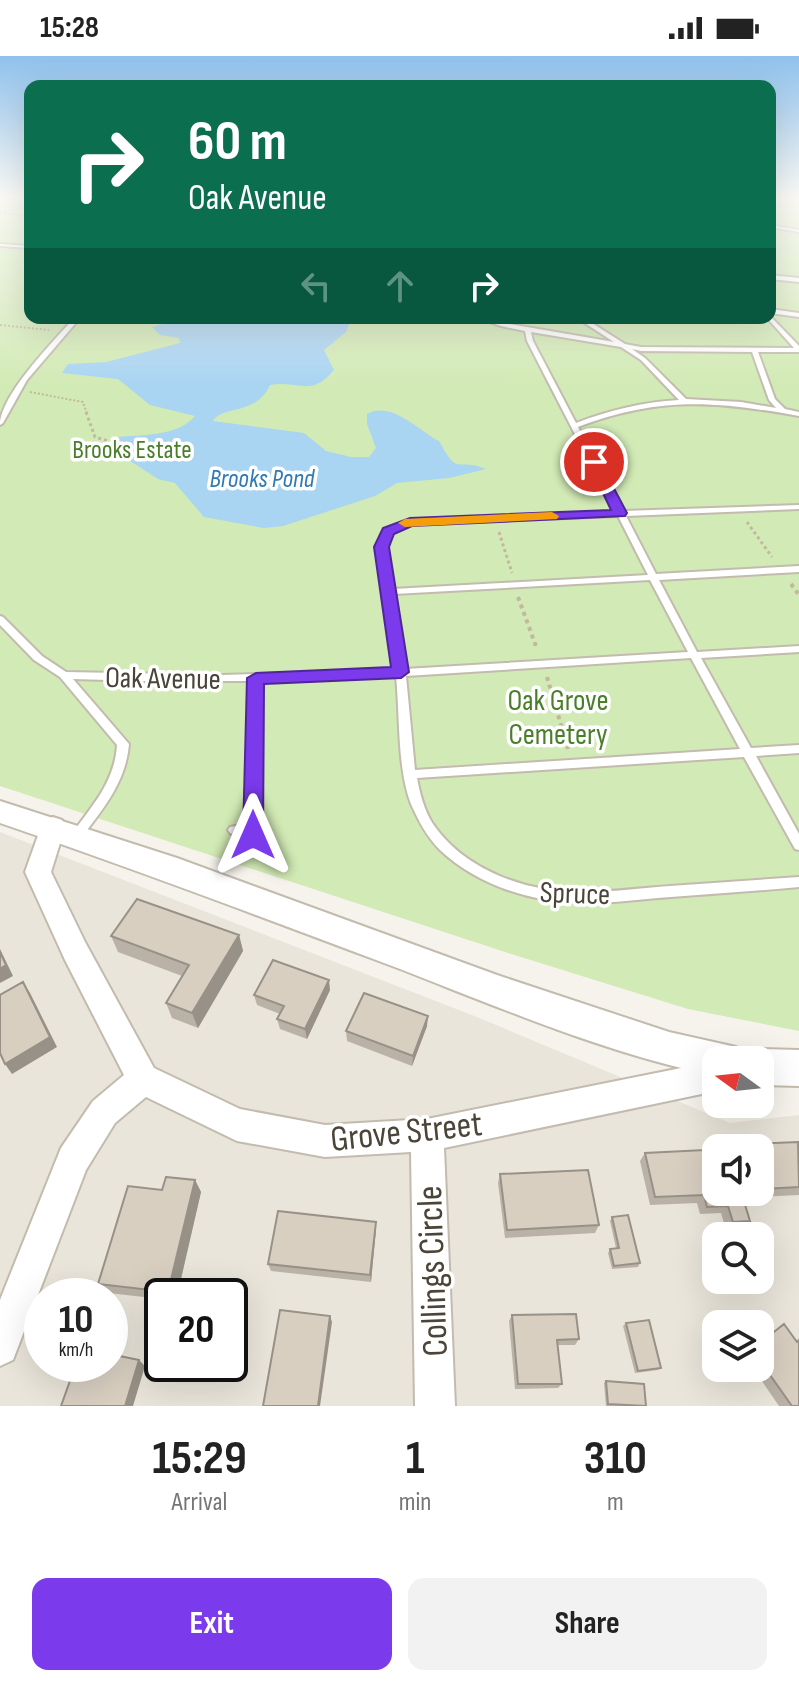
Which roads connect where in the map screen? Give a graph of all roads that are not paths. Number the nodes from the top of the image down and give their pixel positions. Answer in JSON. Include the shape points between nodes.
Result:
{"nodes":[{"id":1,"x":776,"y":278,"type":"edge"},
{"id":2,"x":799,"y":280,"type":"edge"},
{"id":3,"x":776,"y":312,"type":"edge"},
{"id":4,"x":799,"y":315,"type":"edge"},
{"id":5,"x":72,"y":324,"type":"edge"},
{"id":6,"x":507,"y":324,"type":"edge"},
{"id":7,"x":589,"y":324,"type":"edge"},
{"id":8,"x":775,"y":324,"type":"edge"},
{"id":9,"x":595,"y":328,"type":"junction"},
{"id":10,"x":528,"y":329,"type":"junction"},
{"id":11,"x":575,"y":337,"type":"junction"},
{"id":12,"x":625,"y":347,"type":"junction"},
{"id":13,"x":754,"y":349,"type":"junction"},
{"id":14,"x":799,"y":350,"type":"edge"},
{"id":15,"x":683,"y":400,"type":"junction"},
{"id":16,"x":783,"y":411,"type":"junction"},
{"id":17,"x":799,"y":414,"type":"edge"},
{"id":18,"x":0,"y":423,"type":"edge"},
{"id":19,"x":575,"y":426,"type":"junction"},
{"id":20,"x":799,"y":507,"type":"edge"},
{"id":21,"x":620,"y":513,"type":"junction"},
{"id":22,"x":799,"y":569,"type":"edge"},
{"id":23,"x":652,"y":577,"type":"junction"},
{"id":24,"x":388,"y":592,"type":"junction"},
{"id":25,"x":0,"y":619,"type":"edge"},
{"id":26,"x":799,"y":649,"type":"edge"},
{"id":27,"x":694,"y":655,"type":"junction"},
{"id":28,"x":401,"y":672,"type":"junction"},
{"id":29,"x":64,"y":675,"type":"junction"},
{"id":30,"x":256,"y":678,"type":"junction"},
{"id":31,"x":799,"y":749,"type":"edge"},
{"id":32,"x":747,"y":753,"type":"junction"},
{"id":33,"x":412,"y":774,"type":"junction"},
{"id":34,"x":0,"y":812,"type":"edge"},
{"id":35,"x":234,"y":830,"type":"dead end"},
{"id":36,"x":65,"y":831,"type":"junction"},
{"id":37,"x":799,"y":845,"type":"edge"},
{"id":38,"x":799,"y":882,"type":"edge"},
{"id":39,"x":702,"y":1056,"type":"edge"},
{"id":40,"x":774,"y":1067,"type":"edge"},
{"id":41,"x":799,"y":1068,"type":"edge"},
{"id":42,"x":143,"y":1079,"type":"junction"},
{"id":43,"x":702,"y":1079,"type":"edge"},
{"id":44,"x":427,"y":1135,"type":"junction"},
{"id":45,"x":0,"y":1347,"type":"edge"},
{"id":46,"x":435,"y":1406,"type":"edge"}],
"edges":[{"from":1,"to":2,"type":"lane"},
{"from":3,"to":4,"type":"lane"},
{"from":5,"to":18,"type":"lane","via":[[19,387]]},
{"from":6,"to":10,"type":"lane"},
{"from":7,"to":9,"type":"lane"},
{"from":8,"to":14,"type":"lane"},
{"from":9,"to":11,"type":"lane","via":[[590,335]]},
{"from":9,"to":12,"type":"lane"},
{"from":10,"to":11,"type":"lane"},
{"from":10,"to":19,"type":"lane"},
{"from":11,"to":12,"type":"lane"},
{"from":12,"to":13,"type":"lane"},
{"from":12,"to":15,"type":"lane"},
{"from":13,"to":14,"type":"lane"},
{"from":13,"to":16,"type":"lane","via":[[772,400]]},
{"from":15,"to":16,"type":"lane"},
{"from":15,"to":19,"type":"lane","via":[[623,407]]},
{"from":16,"to":17,"type":"lane"},
{"from":19,"to":21,"type":"lane"},
{"from":20,"to":21,"type":"lane"},
{"from":21,"to":23,"type":"lane"},
{"from":21,"to":24,"type":"lane","name":"Spruce","via":[[410,522],[388,531],[382,547]]},
{"from":22,"to":23,"type":"lane"},
{"from":23,"to":24,"type":"lane"},
{"from":23,"to":27,"type":"lane"},
{"from":24,"to":28,"type":"lane","name":"Spruce"},
{"from":25,"to":29,"type":"lane","via":[[38,658]]},
{"from":26,"to":27,"type":"lane","name":"Oak Avenue"},
{"from":27,"to":28,"type":"lane","name":"Oak Avenue"},
{"from":27,"to":32,"type":"lane"},
{"from":28,"to":30,"type":"lane","name":"Oak Avenue"},
{"from":28,"to":33,"type":"lane","name":"Spruce"},
{"from":29,"to":30,"type":"lane","name":"Oak Avenue"},
{"from":29,"to":36,"type":"lane","via":[[123,744],[117,778]]},
{"from":30,"to":35,"type":"lane","via":[[253,832]]},
{"from":31,"to":32,"type":"lane"},
{"from":32,"to":33,"type":"lane"},
{"from":32,"to":37,"type":"lane"},
{"from":33,"to":38,"type":"lane","name":"Spruce","via":[[425,822],[447,848],[480,873],[518,890],[584,898]]},
{"from":34,"to":36,"type":"street"},
{"from":36,"to":39,"type":"street","via":[[497,991]]},
{"from":36,"to":42,"type":"street","via":[[38,872]]},
{"from":40,"to":41,"type":"street"},
{"from":42,"to":44,"type":"street","name":"Grove Street","via":[[237,1125],[325,1141]]},
{"from":42,"to":45,"type":"street","via":[[104,1112],[73,1160]]},
{"from":43,"to":44,"type":"street","name":"Grove Street"},
{"from":44,"to":46,"type":"street","name":"Collings Circle"}]}
